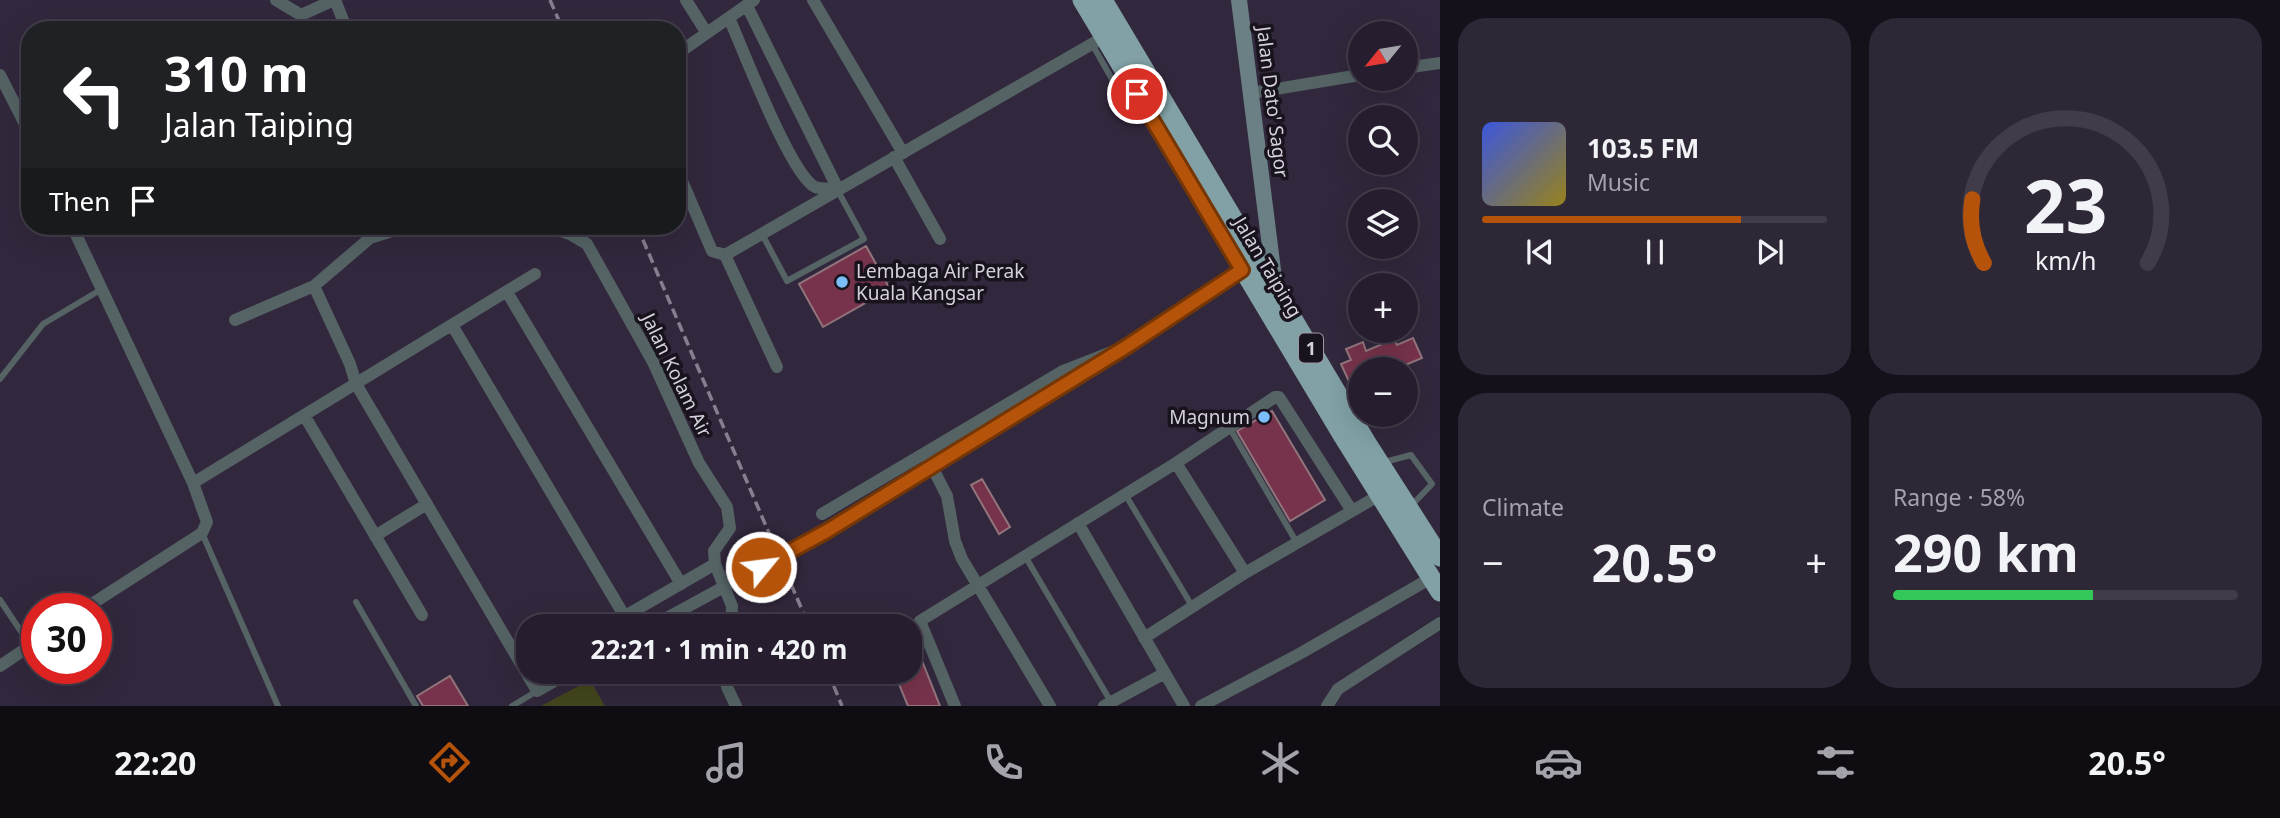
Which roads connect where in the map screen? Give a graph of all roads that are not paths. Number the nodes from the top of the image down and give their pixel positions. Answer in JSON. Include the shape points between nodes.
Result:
{"nodes":[{"id":1,"x":276,"y":0,"type":"edge"},
{"id":2,"x":335,"y":0,"type":"edge"},
{"id":3,"x":686,"y":0,"type":"edge"},
{"id":4,"x":813,"y":0,"type":"edge"},
{"id":5,"x":1082,"y":0,"type":"edge"},
{"id":6,"x":1102,"y":0,"type":"edge"},
{"id":7,"x":1239,"y":0,"type":"edge"},
{"id":8,"x":751,"y":3,"type":"edge"},
{"id":9,"x":729,"y":18,"type":"junction"},
{"id":10,"x":343,"y":21,"type":"edge"},
{"id":11,"x":706,"y":32,"type":"junction"},
{"id":12,"x":1098,"y":40,"type":"junction"},
{"id":13,"x":686,"y":47,"type":"edge"},
{"id":14,"x":1440,"y":63,"type":"edge"},
{"id":15,"x":1418,"y":66,"type":"edge"},
{"id":16,"x":0,"y":75,"type":"edge"},
{"id":17,"x":1348,"y":77,"type":"edge"},
{"id":18,"x":1252,"y":93,"type":"junction"},
{"id":19,"x":21,"y":116,"type":"edge"},
{"id":20,"x":898,"y":155,"type":"junction"},
{"id":21,"x":838,"y":189,"type":"junction"},
{"id":22,"x":686,"y":190,"type":"edge"},
{"id":23,"x":762,"y":234,"type":"junction"},
{"id":24,"x":1242,"y":234,"type":"junction"},
{"id":25,"x":76,"y":235,"type":"edge"},
{"id":26,"x":377,"y":235,"type":"edge"},
{"id":27,"x":572,"y":235,"type":"edge"},
{"id":28,"x":940,"y":239,"type":"dead end"},
{"id":29,"x":725,"y":256,"type":"junction"},
{"id":30,"x":1242,"y":270,"type":"junction"},
{"id":31,"x":536,"y":274,"type":"dead end"},
{"id":32,"x":314,"y":286,"type":"junction"},
{"id":33,"x":102,"y":289,"type":"junction"},
{"id":34,"x":507,"y":292,"type":"junction"},
{"id":35,"x":1276,"y":292,"type":"junction"},
{"id":36,"x":235,"y":320,"type":"dead end"},
{"id":37,"x":453,"y":325,"type":"junction"},
{"id":38,"x":1129,"y":345,"type":"junction"},
{"id":39,"x":777,"y":367,"type":"dead end"},
{"id":40,"x":0,"y":379,"type":"edge"},
{"id":41,"x":356,"y":384,"type":"junction"},
{"id":42,"x":304,"y":415,"type":"junction"},
{"id":43,"x":1229,"y":427,"type":"junction"},
{"id":44,"x":925,"y":453,"type":"junction"},
{"id":45,"x":1176,"y":463,"type":"junction"},
{"id":46,"x":1380,"y":463,"type":"junction"},
{"id":47,"x":193,"y":483,"type":"junction"},
{"id":48,"x":1387,"y":491,"type":"junction"},
{"id":49,"x":1125,"y":494,"type":"junction"},
{"id":50,"x":427,"y":504,"type":"junction"},
{"id":51,"x":1409,"y":509,"type":"junction"},
{"id":52,"x":1352,"y":511,"type":"junction"},
{"id":53,"x":822,"y":514,"type":"dead end"},
{"id":54,"x":1078,"y":523,"type":"junction"},
{"id":55,"x":202,"y":533,"type":"junction"},
{"id":56,"x":375,"y":536,"type":"junction"},
{"id":57,"x":1297,"y":542,"type":"junction"},
{"id":58,"x":1025,"y":555,"type":"junction"},
{"id":59,"x":1440,"y":557,"type":"edge"},
{"id":60,"x":715,"y":564,"type":"junction"},
{"id":61,"x":1245,"y":573,"type":"junction"},
{"id":62,"x":977,"y":583,"type":"junction"},
{"id":63,"x":681,"y":584,"type":"junction"},
{"id":64,"x":1436,"y":585,"type":"edge"},
{"id":65,"x":109,"y":593,"type":"edge"},
{"id":66,"x":0,"y":600,"type":"edge"},
{"id":67,"x":356,"y":602,"type":"dead end"},
{"id":68,"x":1192,"y":606,"type":"junction"},
{"id":69,"x":623,"y":614,"type":"edge"},
{"id":70,"x":630,"y":614,"type":"edge"},
{"id":71,"x":674,"y":614,"type":"edge"},
{"id":72,"x":732,"y":614,"type":"edge"},
{"id":73,"x":422,"y":615,"type":"dead end"},
{"id":74,"x":1440,"y":623,"type":"edge"},
{"id":75,"x":21,"y":627,"type":"edge"},
{"id":76,"x":1144,"y":638,"type":"junction"},
{"id":77,"x":21,"y":652,"type":"edge"},
{"id":78,"x":516,"y":653,"type":"edge"},
{"id":79,"x":0,"y":666,"type":"edge"},
{"id":80,"x":1165,"y":673,"type":"junction"},
{"id":81,"x":533,"y":684,"type":"edge"},
{"id":82,"x":549,"y":684,"type":"edge"},
{"id":83,"x":727,"y":684,"type":"edge"},
{"id":84,"x":537,"y":691,"type":"junction"},
{"id":85,"x":1108,"y":704,"type":"edge"},
{"id":86,"x":278,"y":706,"type":"edge"},
{"id":87,"x":415,"y":706,"type":"edge"},
{"id":88,"x":512,"y":706,"type":"edge"},
{"id":89,"x":736,"y":706,"type":"edge"},
{"id":90,"x":955,"y":706,"type":"edge"},
{"id":91,"x":1049,"y":706,"type":"edge"},
{"id":92,"x":1184,"y":706,"type":"edge"},
{"id":93,"x":1201,"y":706,"type":"edge"},
{"id":94,"x":1327,"y":706,"type":"edge"}],
"edges":[{"from":1,"to":2,"type":"street","via":[[301,15]]},
{"from":2,"to":10,"type":"street"},
{"from":3,"to":11,"type":"street"},
{"from":4,"to":20,"type":"street"},
{"from":5,"to":12,"type":"highway","name":"Jalan Taiping","number":"1"},
{"from":6,"to":12,"type":"highway","via":[[1106,20]]},
{"from":6,"to":24,"type":"highway","name":"Jalan Taiping","number":"1"},
{"from":7,"to":18,"type":"main road","name":"Jalan Dato' Sagor"},
{"from":8,"to":9,"type":"street"},
{"from":8,"to":21,"type":"street"},
{"from":9,"to":11,"type":"street"},
{"from":9,"to":21,"type":"street","via":[[803,176],[816,187]]},
{"from":11,"to":13,"type":"street"},
{"from":12,"to":20,"type":"street"},
{"from":12,"to":30,"type":"highway","name":"Jalan Taiping","number":"1","via":[[1137,94]]},
{"from":14,"to":15,"type":"street"},
{"from":16,"to":19,"type":"street"},
{"from":17,"to":18,"type":"street"},
{"from":18,"to":35,"type":"main road","name":"Jalan Dato' Sagor"},
{"from":20,"to":21,"type":"street"},
{"from":20,"to":28,"type":"street"},
{"from":21,"to":23,"type":"street"},
{"from":21,"to":23,"type":"lane","via":[[864,239],[787,281]]},
{"from":22,"to":29,"type":"street","via":[[712,251]]},
{"from":23,"to":29,"type":"street"},
{"from":24,"to":30,"type":"highway"},
{"from":24,"to":35,"type":"highway","name":"Jalan Taiping","number":"1"},
{"from":25,"to":33,"type":"street"},
{"from":26,"to":32,"type":"street"},
{"from":27,"to":60,"type":"street","name":"Jalan Kolam Air","via":[[587,244],[653,362],[699,463],[727,507],[730,528],[714,551]]},
{"from":29,"to":39,"type":"street"},
{"from":30,"to":38,"type":"street"},
{"from":30,"to":48,"type":"highway","name":"Jalan Taiping","number":"1"},
{"from":31,"to":34,"type":"street"},
{"from":32,"to":36,"type":"street"},
{"from":32,"to":41,"type":"street"},
{"from":33,"to":40,"type":"lane","via":[[43,324]]},
{"from":33,"to":47,"type":"street"},
{"from":34,"to":37,"type":"street"},
{"from":34,"to":63,"type":"street"},
{"from":35,"to":46,"type":"highway","name":"Jalan Taiping","number":"1"},
{"from":37,"to":41,"type":"street"},
{"from":37,"to":69,"type":"street"},
{"from":38,"to":44,"type":"street","via":[[1063,371]]},
{"from":38,"to":71,"type":"street","bridge":true,"via":[[827,531]]},
{"from":41,"to":42,"type":"street"},
{"from":41,"to":50,"type":"street"},
{"from":42,"to":47,"type":"street"},
{"from":42,"to":56,"type":"street"},
{"from":43,"to":45,"type":"street"},
{"from":43,"to":52,"type":"street","via":[[1279,397]]},
{"from":43,"to":57,"type":"lane"},
{"from":44,"to":53,"type":"street"},
{"from":44,"to":62,"type":"street","via":[[947,496],[955,541]]},
{"from":45,"to":49,"type":"street"},
{"from":45,"to":61,"type":"street"},
{"from":46,"to":48,"type":"highway","name":"Jalan Taiping","number":"1"},
{"from":46,"to":51,"type":"lane","via":[[1412,455],[1432,484]]},
{"from":47,"to":55,"type":"street","via":[[207,522]]},
{"from":48,"to":51,"type":"highway","name":"Jalan Taiping","number":"1"},
{"from":48,"to":52,"type":"street"},
{"from":48,"to":64,"type":"highway","name":"Jalan Taiping","number":"1"},
{"from":49,"to":54,"type":"street"},
{"from":49,"to":68,"type":"lane"},
{"from":50,"to":56,"type":"street"},
{"from":50,"to":78,"type":"street"},
{"from":51,"to":59,"type":"highway","name":"Jalan Taiping","number":"1"},
{"from":52,"to":57,"type":"street"},
{"from":54,"to":58,"type":"street"},
{"from":54,"to":76,"type":"street"},
{"from":55,"to":65,"type":"street"},
{"from":55,"to":86,"type":"lane"},
{"from":56,"to":73,"type":"street"},
{"from":57,"to":61,"type":"street"},
{"from":58,"to":62,"type":"street"},
{"from":58,"to":85,"type":"lane"},
{"from":60,"to":63,"type":"street"},
{"from":60,"to":72,"type":"street"},
{"from":61,"to":68,"type":"street"},
{"from":62,"to":90,"type":"street","via":[[920,621]]},
{"from":62,"to":91,"type":"street"},
{"from":63,"to":70,"type":"street"},
{"from":64,"to":93,"type":"street"},
{"from":66,"to":75,"type":"lane"},
{"from":67,"to":87,"type":"lane"},
{"from":68,"to":76,"type":"street"},
{"from":74,"to":94,"type":"street","via":[[1338,688]]},
{"from":76,"to":80,"type":"street"},
{"from":77,"to":79,"type":"street"},
{"from":80,"to":85,"type":"street"},
{"from":80,"to":92,"type":"street"},
{"from":81,"to":84,"type":"street"},
{"from":82,"to":84,"type":"street"},
{"from":83,"to":89,"type":"street"},
{"from":84,"to":88,"type":"lane"}]}
